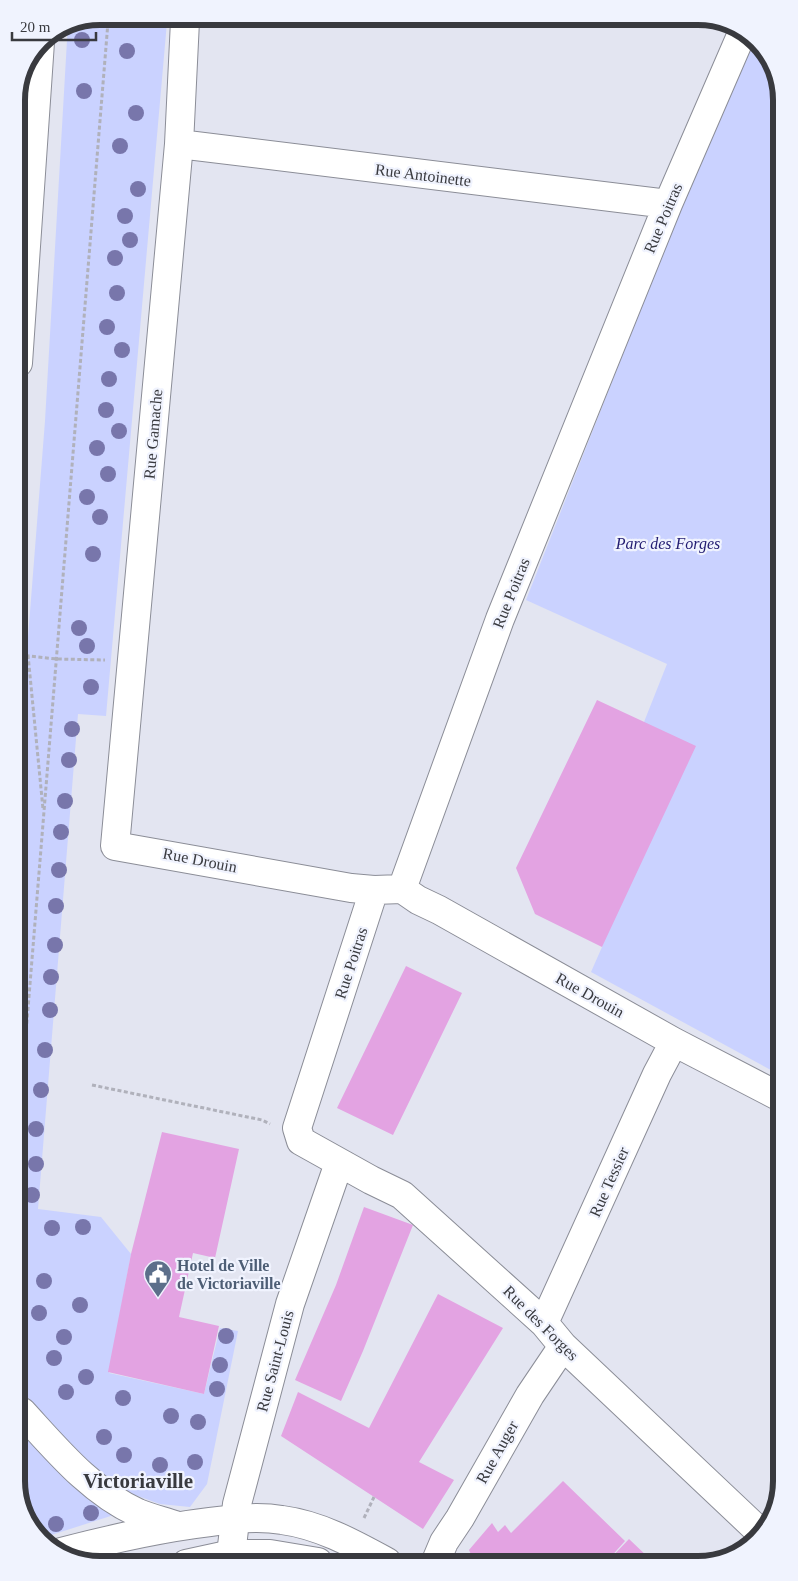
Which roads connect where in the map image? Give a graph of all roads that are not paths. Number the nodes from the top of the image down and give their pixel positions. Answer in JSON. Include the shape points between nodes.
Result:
{"nodes":[{"id":1,"x":185,"y":25,"type":"edge"},
{"id":2,"x":740,"y":38,"type":"edge"},
{"id":3,"x":38,"y":57,"type":"edge"},
{"id":4,"x":178,"y":144,"type":"junction"},
{"id":5,"x":25,"y":181,"type":"edge"},
{"id":6,"x":668,"y":204,"type":"junction"},
{"id":7,"x":116,"y":846,"type":"joint"},
{"id":8,"x":402,"y":889,"type":"junction"},
{"id":9,"x":374,"y":890,"type":"junction"},
{"id":10,"x":674,"y":1042,"type":"junction"},
{"id":11,"x":773,"y":1093,"type":"edge"},
{"id":12,"x":301,"y":1142,"type":"joint"},
{"id":13,"x":339,"y":1163,"type":"junction"},
{"id":14,"x":544,"y":1323,"type":"junction"},
{"id":15,"x":563,"y":1346,"type":"junction"},
{"id":16,"x":25,"y":1415,"type":"edge"},
{"id":17,"x":236,"y":1519,"type":"junction"},
{"id":18,"x":176,"y":1526,"type":"junction"},
{"id":19,"x":756,"y":1528,"type":"edge"},
{"id":20,"x":70,"y":1550,"type":"edge"},
{"id":21,"x":231,"y":1556,"type":"edge"},
{"id":22,"x":254,"y":1556,"type":"edge"},
{"id":23,"x":282,"y":1556,"type":"edge"},
{"id":24,"x":376,"y":1556,"type":"edge"},
{"id":25,"x":438,"y":1556,"type":"edge"}],
"edges":[{"from":1,"to":4,"type":"street","name":"Rue Gamache"},
{"from":2,"to":6,"type":"street","name":"Rue Poitras"},
{"from":3,"to":5,"type":"street"},
{"from":4,"to":6,"type":"street","name":"Rue Antoinette"},
{"from":4,"to":7,"type":"street","name":"Rue Gamache"},
{"from":6,"to":8,"type":"street","name":"Rue Poitras","via":[[500,619]]},
{"from":7,"to":9,"type":"street","name":"Rue Drouin"},
{"from":8,"to":9,"type":"street"},
{"from":8,"to":10,"type":"street","name":"Rue Drouin"},
{"from":9,"to":12,"type":"street","name":"Rue Poitras","via":[[297,1128]]},
{"from":10,"to":11,"type":"street","name":"Rue Drouin"},
{"from":10,"to":14,"type":"street","name":"Rue Tessier"},
{"from":12,"to":13,"type":"street","name":"Rue des Forges"},
{"from":13,"to":14,"type":"street","name":"Rue des Forges","via":[[402,1194]]},
{"from":13,"to":17,"type":"street","name":"Rue Saint-Louis","via":[[290,1304]]},
{"from":14,"to":15,"type":"street","name":"Rue des Forges"},
{"from":15,"to":19,"type":"street","name":"Rue des Forges"},
{"from":15,"to":25,"type":"street","name":"Rue Auger","via":[[530,1394]]},
{"from":16,"to":18,"type":"street","via":[[83,1476],[99,1488],[138,1513]]},
{"from":17,"to":18,"type":"street"},
{"from":17,"to":21,"type":"street","name":"Rue Saint-Louis"},
{"from":17,"to":24,"type":"street","via":[[281,1520],[318,1529]]},
{"from":18,"to":20,"type":"street"},
{"from":22,"to":23,"type":"street"}]}
